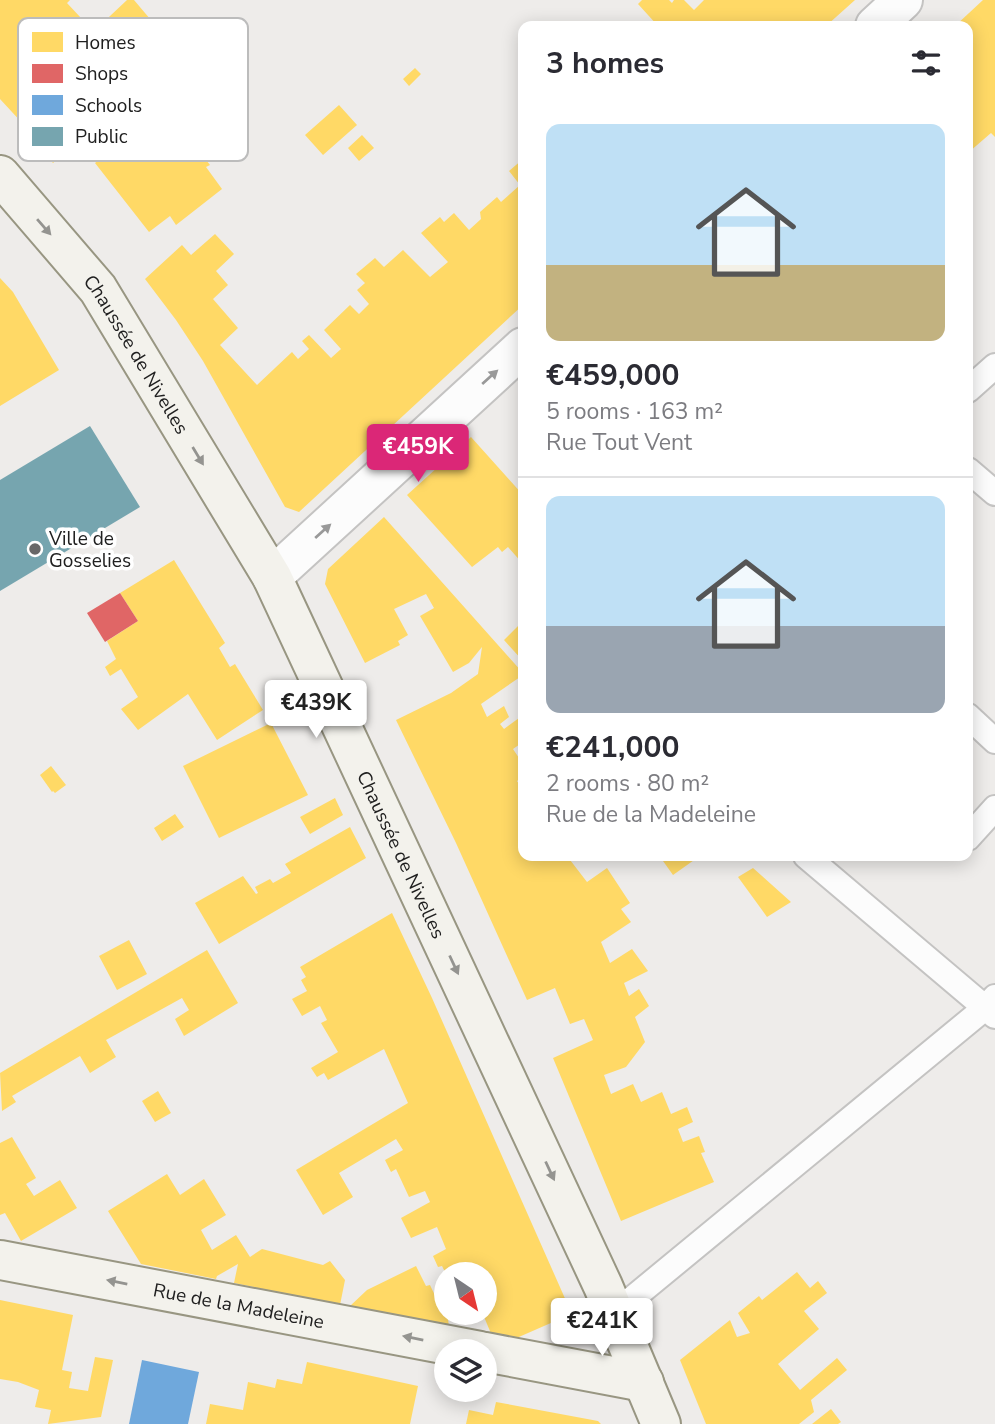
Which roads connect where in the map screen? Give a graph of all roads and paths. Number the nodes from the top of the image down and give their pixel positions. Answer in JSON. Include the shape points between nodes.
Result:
{"nodes":[{"id":1,"x":903,"y":0,"type":"edge"},
{"id":2,"x":880,"y":21,"type":"edge"},
{"id":3,"x":0,"y":175,"type":"edge"},
{"id":4,"x":518,"y":352,"type":"edge"},
{"id":5,"x":995,"y":366,"type":"edge"},
{"id":6,"x":973,"y":386,"type":"edge"},
{"id":7,"x":973,"y":474,"type":"edge"},
{"id":8,"x":995,"y":493,"type":"edge"},
{"id":9,"x":272,"y":577,"type":"junction"},
{"id":10,"x":973,"y":721,"type":"edge"},
{"id":11,"x":995,"y":741,"type":"edge"},
{"id":12,"x":995,"y":808,"type":"edge"},
{"id":13,"x":973,"y":832,"type":"edge"},
{"id":14,"x":812,"y":861,"type":"edge"},
{"id":15,"x":992,"y":1007,"type":"edge"},
{"id":16,"x":0,"y":1260,"type":"edge"},
{"id":17,"x":615,"y":1312,"type":"junction"},
{"id":18,"x":434,"y":1343,"type":"edge"},
{"id":19,"x":497,"y":1355,"type":"edge"},
{"id":20,"x":644,"y":1382,"type":"junction"},
{"id":21,"x":661,"y":1424,"type":"edge"}],
"edges":[{"from":1,"to":2,"type":"street"},
{"from":3,"to":9,"type":"main road","name":"Chaussée de Nivelles","one_way":true,"via":[[98,289]]},
{"from":9,"to":4,"type":"street","one_way":true},
{"from":5,"to":6,"type":"lane"},
{"from":7,"to":8,"type":"lane"},
{"from":9,"to":17,"type":"main road","name":"Chaussée de Nivelles","one_way":true},
{"from":10,"to":11,"type":"lane"},
{"from":12,"to":13,"type":"lane"},
{"from":14,"to":15,"type":"lane"},
{"from":15,"to":17,"type":"lane"},
{"from":18,"to":16,"type":"main road","name":"Rue de la Madeleine","one_way":true},
{"from":17,"to":20,"type":"main road","name":"Chaussée de Nivelles"},
{"from":19,"to":20,"type":"main road","name":"Rue de la Madeleine"},
{"from":20,"to":21,"type":"main road","name":"Chaussée de Nivelles"}]}
